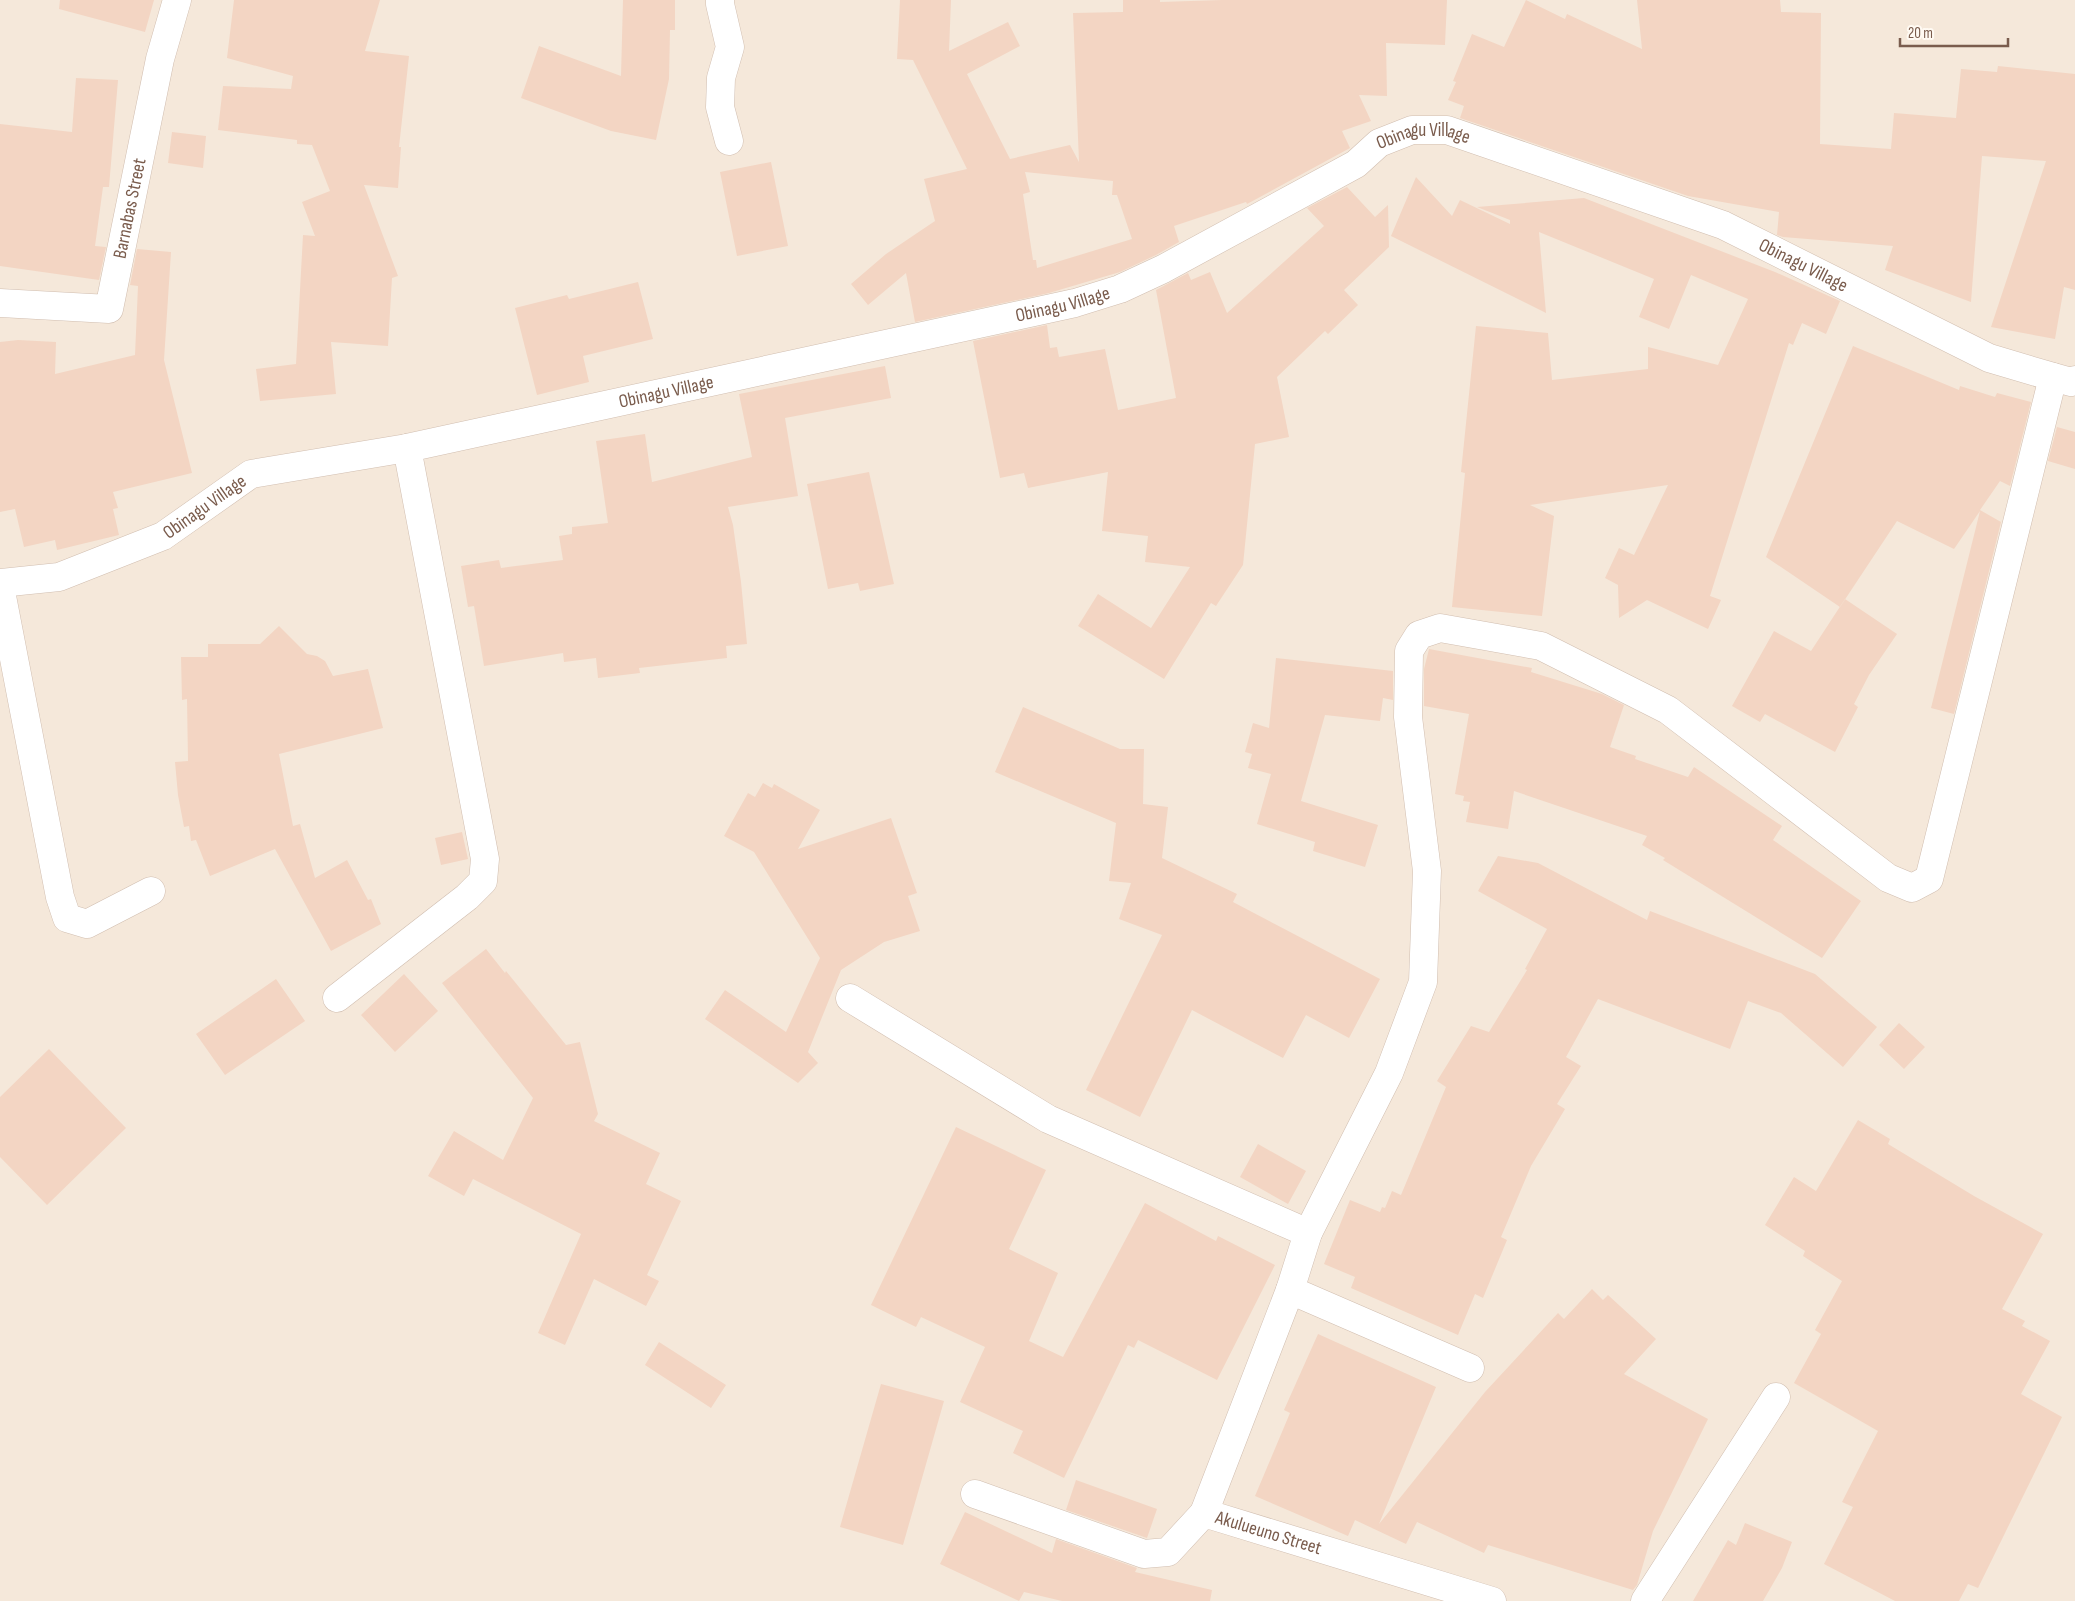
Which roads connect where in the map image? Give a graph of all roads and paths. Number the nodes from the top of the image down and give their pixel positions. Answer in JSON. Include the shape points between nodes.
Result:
{"nodes":[{"id":1,"x":177,"y":0,"type":"edge"},
{"id":2,"x":720,"y":0,"type":"edge"},
{"id":3,"x":729,"y":141,"type":"dead end"},
{"id":4,"x":0,"y":303,"type":"edge"},
{"id":5,"x":2064,"y":379,"type":"edge"},
{"id":6,"x":407,"y":448,"type":"junction"},
{"id":7,"x":0,"y":585,"type":"edge"},
{"id":8,"x":151,"y":891,"type":"dead end"},
{"id":9,"x":337,"y":998,"type":"dead end"},
{"id":10,"x":850,"y":998,"type":"dead end"},
{"id":11,"x":1308,"y":1233,"type":"junction"},
{"id":12,"x":1290,"y":1290,"type":"junction"},
{"id":13,"x":1470,"y":1368,"type":"dead end"},
{"id":14,"x":1776,"y":1397,"type":"dead end"},
{"id":15,"x":975,"y":1494,"type":"dead end"},
{"id":16,"x":1204,"y":1513,"type":"junction"},
{"id":17,"x":1492,"y":1601,"type":"edge"},
{"id":18,"x":1645,"y":1601,"type":"edge"}],
"edges":[{"from":1,"to":4,"type":"street","name":"Barnabas Street","via":[[160,59],[109,309]]},
{"from":2,"to":3,"type":"street","via":[[730,47],[720,78],[720,106]]},
{"from":5,"to":6,"type":"street","name":"Obinagu Village","via":[[1989,358],[1723,225],[1447,130],[1412,130],[1379,143],[1356,164],[1120,289],[1075,303]]},
{"from":5,"to":11,"type":"street","via":[[1929,879],[1912,888],[1888,878],[1668,710],[1541,646],[1440,628],[1419,634],[1409,651],[1408,718],[1428,871],[1423,982],[1389,1073]]},
{"from":6,"to":7,"type":"street","name":"Obinagu Village","via":[[251,474],[163,536],[59,577]]},
{"from":6,"to":9,"type":"street","via":[[485,859],[483,881]]},
{"from":7,"to":8,"type":"street","via":[[60,897],[67,918],[87,924]]},
{"from":10,"to":11,"type":"street","via":[[1048,1119]]},
{"from":11,"to":12,"type":"street"},
{"from":12,"to":13,"type":"street"},
{"from":12,"to":16,"type":"street"},
{"from":14,"to":18,"type":"street"},
{"from":15,"to":16,"type":"street","name":"Akulueuno Street","via":[[1144,1554],[1168,1552]]},
{"from":16,"to":17,"type":"street","name":"Akulueuno Street"}]}
